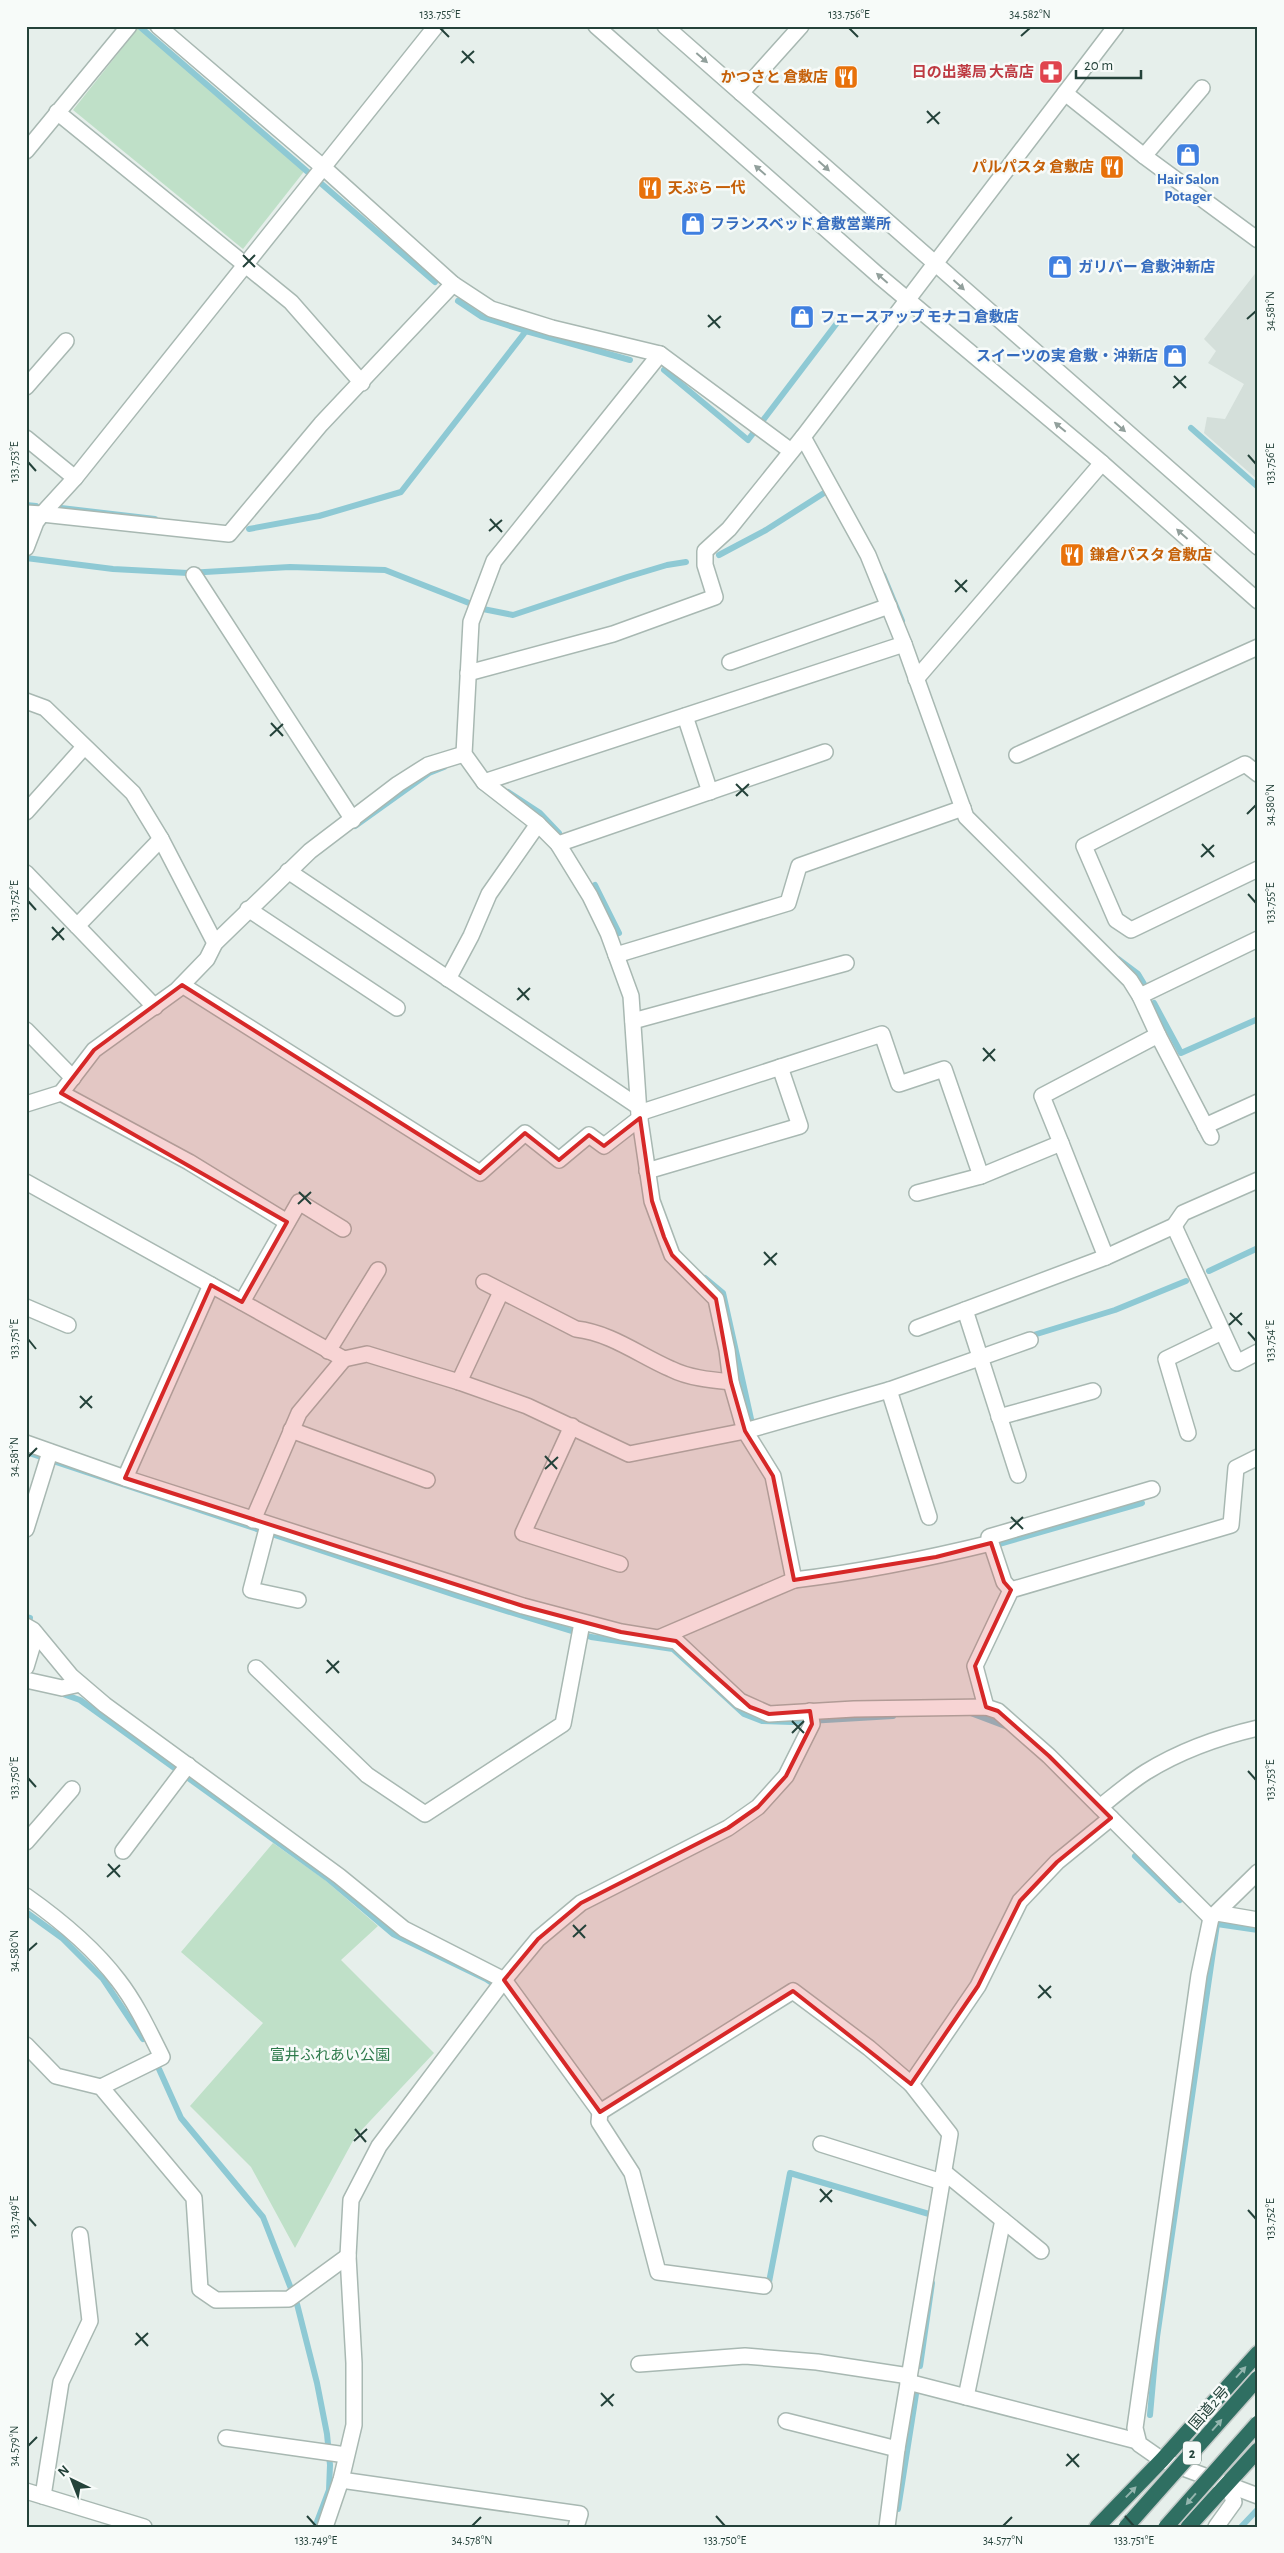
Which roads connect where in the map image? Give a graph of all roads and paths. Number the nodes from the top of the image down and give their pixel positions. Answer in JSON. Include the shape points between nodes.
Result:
{"nodes":[{"id":1,"x":129,"y":26,"type":"edge"},
{"id":2,"x":158,"y":26,"type":"edge"},
{"id":3,"x":436,"y":26,"type":"edge"},
{"id":4,"x":596,"y":26,"type":"edge"},
{"id":5,"x":665,"y":26,"type":"edge"},
{"id":6,"x":801,"y":26,"type":"edge"},
{"id":7,"x":1116,"y":26,"type":"edge"},
{"id":8,"x":1202,"y":88,"type":"dead end"},
{"id":9,"x":741,"y":93,"type":"junction"},
{"id":10,"x":1066,"y":93,"type":"junction"},
{"id":11,"x":57,"y":112,"type":"junction"},
{"id":12,"x":26,"y":150,"type":"edge"},
{"id":13,"x":1144,"y":156,"type":"junction"},
{"id":14,"x":319,"y":174,"type":"junction"},
{"id":15,"x":1258,"y":240,"type":"edge"},
{"id":16,"x":247,"y":264,"type":"junction"},
{"id":17,"x":935,"y":264,"type":"junction"},
{"id":18,"x":453,"y":284,"type":"junction"},
{"id":19,"x":908,"y":300,"type":"junction"},
{"id":20,"x":66,"y":341,"type":"dead end"},
{"id":21,"x":660,"y":354,"type":"junction"},
{"id":22,"x":362,"y":383,"type":"junction"},
{"id":23,"x":26,"y":387,"type":"edge"},
{"id":24,"x":803,"y":437,"type":"junction"},
{"id":25,"x":26,"y":438,"type":"edge"},
{"id":26,"x":791,"y":452,"type":"junction"},
{"id":27,"x":1102,"y":463,"type":"junction"},
{"id":28,"x":75,"y":478,"type":"junction"},
{"id":29,"x":26,"y":513,"type":"edge"},
{"id":30,"x":42,"y":514,"type":"junction"},
{"id":31,"x":1258,"y":547,"type":"edge"},
{"id":32,"x":26,"y":548,"type":"edge"},
{"id":33,"x":194,"y":575,"type":"dead end"},
{"id":34,"x":1258,"y":602,"type":"edge"},
{"id":35,"x":889,"y":606,"type":"junction"},
{"id":36,"x":904,"y":644,"type":"junction"},
{"id":37,"x":1258,"y":647,"type":"edge"},
{"id":38,"x":730,"y":662,"type":"dead end"},
{"id":39,"x":468,"y":673,"type":"junction"},
{"id":40,"x":916,"y":679,"type":"junction"},
{"id":41,"x":26,"y":701,"type":"edge"},
{"id":42,"x":686,"y":716,"type":"junction"},
{"id":43,"x":84,"y":747,"type":"junction"},
{"id":44,"x":826,"y":752,"type":"dead end"},
{"id":45,"x":464,"y":754,"type":"junction"},
{"id":46,"x":1017,"y":755,"type":"dead end"},
{"id":47,"x":1258,"y":774,"type":"edge"},
{"id":48,"x":484,"y":782,"type":"junction"},
{"id":49,"x":710,"y":792,"type":"junction"},
{"id":50,"x":962,"y":808,"type":"junction"},
{"id":51,"x":26,"y":812,"type":"edge"},
{"id":52,"x":353,"y":820,"type":"junction"},
{"id":53,"x":538,"y":824,"type":"junction"},
{"id":54,"x":161,"y":839,"type":"junction"},
{"id":55,"x":558,"y":844,"type":"junction"},
{"id":56,"x":1258,"y":869,"type":"edge"},
{"id":57,"x":288,"y":871,"type":"junction"},
{"id":58,"x":26,"y":873,"type":"edge"},
{"id":59,"x":248,"y":909,"type":"junction"},
{"id":60,"x":77,"y":926,"type":"junction"},
{"id":61,"x":1258,"y":939,"type":"edge"},
{"id":62,"x":215,"y":943,"type":"junction"},
{"id":63,"x":616,"y":955,"type":"junction"},
{"id":64,"x":846,"y":963,"type":"dead end"},
{"id":65,"x":448,"y":979,"type":"junction"},
{"id":66,"x":182,"y":985,"type":"junction"},
{"id":67,"x":1140,"y":996,"type":"junction"},
{"id":68,"x":155,"y":1006,"type":"junction"},
{"id":69,"x":397,"y":1008,"type":"dead end"},
{"id":70,"x":633,"y":1021,"type":"junction"},
{"id":71,"x":26,"y":1030,"type":"edge"},
{"id":72,"x":1158,"y":1035,"type":"junction"},
{"id":73,"x":780,"y":1067,"type":"junction"},
{"id":74,"x":73,"y":1078,"type":"junction"},
{"id":75,"x":61,"y":1093,"type":"junction"},
{"id":76,"x":1258,"y":1102,"type":"edge"},
{"id":77,"x":26,"y":1104,"type":"edge"},
{"id":78,"x":639,"y":1113,"type":"junction"},
{"id":79,"x":1061,"y":1143,"type":"junction"},
{"id":80,"x":647,"y":1171,"type":"junction"},
{"id":81,"x":981,"y":1176,"type":"junction"},
{"id":82,"x":1258,"y":1180,"type":"edge"},
{"id":83,"x":26,"y":1182,"type":"edge"},
{"id":84,"x":917,"y":1193,"type":"dead end"},
{"id":85,"x":288,"y":1222,"type":"junction"},
{"id":86,"x":1174,"y":1226,"type":"junction"},
{"id":87,"x":343,"y":1229,"type":"dead end"},
{"id":88,"x":1106,"y":1257,"type":"junction"},
{"id":89,"x":378,"y":1270,"type":"dead end"},
{"id":90,"x":484,"y":1282,"type":"dead end"},
{"id":91,"x":211,"y":1285,"type":"junction"},
{"id":92,"x":501,"y":1292,"type":"junction"},
{"id":93,"x":242,"y":1302,"type":"junction"},
{"id":94,"x":26,"y":1307,"type":"edge"},
{"id":95,"x":965,"y":1310,"type":"junction"},
{"id":96,"x":68,"y":1325,"type":"dead end"},
{"id":97,"x":918,"y":1328,"type":"dead end"},
{"id":98,"x":1222,"y":1332,"type":"junction"},
{"id":99,"x":1030,"y":1340,"type":"dead end"},
{"id":100,"x":328,"y":1350,"type":"junction"},
{"id":101,"x":1258,"y":1352,"type":"edge"},
{"id":102,"x":980,"y":1356,"type":"junction"},
{"id":103,"x":344,"y":1359,"type":"junction"},
{"id":104,"x":459,"y":1382,"type":"junction"},
{"id":105,"x":731,"y":1382,"type":"junction"},
{"id":106,"x":889,"y":1390,"type":"junction"},
{"id":107,"x":1093,"y":1391,"type":"dead end"},
{"id":108,"x":999,"y":1417,"type":"junction"},
{"id":109,"x":572,"y":1426,"type":"junction"},
{"id":110,"x":291,"y":1430,"type":"junction"},
{"id":111,"x":745,"y":1431,"type":"junction"},
{"id":112,"x":1188,"y":1433,"type":"dead end"},
{"id":113,"x":26,"y":1443,"type":"edge"},
{"id":114,"x":48,"y":1457,"type":"junction"},
{"id":115,"x":1258,"y":1457,"type":"edge"},
{"id":116,"x":1018,"y":1475,"type":"dead end"},
{"id":117,"x":125,"y":1478,"type":"junction"},
{"id":118,"x":427,"y":1480,"type":"dead end"},
{"id":119,"x":1152,"y":1489,"type":"dead end"},
{"id":120,"x":929,"y":1517,"type":"dead end"},
{"id":121,"x":263,"y":1524,"type":"junction"},
{"id":122,"x":26,"y":1529,"type":"edge"},
{"id":123,"x":992,"y":1545,"type":"junction"},
{"id":124,"x":620,"y":1564,"type":"dead end"},
{"id":125,"x":794,"y":1580,"type":"junction"},
{"id":126,"x":1011,"y":1590,"type":"junction"},
{"id":127,"x":298,"y":1600,"type":"dead end"},
{"id":128,"x":581,"y":1629,"type":"junction"},
{"id":129,"x":32,"y":1630,"type":"edge"},
{"id":130,"x":661,"y":1637,"type":"junction"},
{"id":131,"x":26,"y":1667,"type":"edge"},
{"id":132,"x":256,"y":1668,"type":"dead end"},
{"id":133,"x":26,"y":1680,"type":"edge"},
{"id":134,"x":80,"y":1684,"type":"junction"},
{"id":135,"x":986,"y":1707,"type":"junction"},
{"id":136,"x":811,"y":1717,"type":"junction"},
{"id":137,"x":1258,"y":1728,"type":"edge"},
{"id":138,"x":183,"y":1771,"type":"junction"},
{"id":139,"x":72,"y":1789,"type":"dead end"},
{"id":140,"x":1105,"y":1812,"type":"junction"},
{"id":141,"x":26,"y":1842,"type":"edge"},
{"id":142,"x":123,"y":1851,"type":"dead end"},
{"id":143,"x":1258,"y":1872,"type":"edge"},
{"id":144,"x":26,"y":1896,"type":"edge"},
{"id":145,"x":1214,"y":1916,"type":"junction"},
{"id":146,"x":1258,"y":1920,"type":"edge"},
{"id":147,"x":500,"y":1986,"type":"junction"},
{"id":148,"x":26,"y":2045,"type":"edge"},
{"id":149,"x":911,"y":2084,"type":"junction"},
{"id":150,"x":101,"y":2087,"type":"junction"},
{"id":151,"x":600,"y":2112,"type":"junction"},
{"id":152,"x":821,"y":2144,"type":"dead end"},
{"id":153,"x":943,"y":2177,"type":"junction"},
{"id":154,"x":1003,"y":2220,"type":"junction"},
{"id":155,"x":80,"y":2235,"type":"dead end"},
{"id":156,"x":1041,"y":2251,"type":"dead end"},
{"id":157,"x":348,"y":2256,"type":"junction"},
{"id":158,"x":764,"y":2286,"type":"dead end"},
{"id":159,"x":1258,"y":2353,"type":"edge"},
{"id":160,"x":639,"y":2364,"type":"dead end"},
{"id":161,"x":1258,"y":2378,"type":"edge"},
{"id":162,"x":908,"y":2379,"type":"junction"},
{"id":163,"x":966,"y":2397,"type":"junction"},
{"id":164,"x":786,"y":2421,"type":"dead end"},
{"id":165,"x":1258,"y":2423,"type":"edge"},
{"id":166,"x":226,"y":2438,"type":"dead end"},
{"id":167,"x":1137,"y":2441,"type":"junction"},
{"id":168,"x":897,"y":2449,"type":"junction"},
{"id":169,"x":1258,"y":2450,"type":"edge"},
{"id":170,"x":345,"y":2455,"type":"junction"},
{"id":171,"x":1162,"y":2460,"type":"junction"},
{"id":172,"x":341,"y":2480,"type":"junction"},
{"id":173,"x":1228,"y":2483,"type":"junction"},
{"id":174,"x":26,"y":2492,"type":"edge"},
{"id":175,"x":43,"y":2496,"type":"junction"},
{"id":176,"x":1258,"y":2496,"type":"edge"},
{"id":177,"x":144,"y":2527,"type":"edge"},
{"id":178,"x":325,"y":2527,"type":"edge"},
{"id":179,"x":576,"y":2527,"type":"edge"},
{"id":180,"x":888,"y":2527,"type":"edge"},
{"id":181,"x":1097,"y":2527,"type":"edge"},
{"id":182,"x":1126,"y":2527,"type":"edge"},
{"id":183,"x":1166,"y":2527,"type":"edge"},
{"id":184,"x":1188,"y":2527,"type":"edge"},
{"id":185,"x":1216,"y":2527,"type":"edge"}],
"edges":[{"from":1,"to":11,"type":"street"},
{"from":2,"to":14,"type":"street"},
{"from":3,"to":14,"type":"street"},
{"from":19,"to":4,"type":"street","one_way":true},
{"from":5,"to":9,"type":"street","one_way":true},
{"from":6,"to":9,"type":"street"},
{"from":7,"to":10,"type":"street"},
{"from":8,"to":13,"type":"street"},
{"from":9,"to":17,"type":"street","one_way":true},
{"from":10,"to":13,"type":"street"},
{"from":10,"to":17,"type":"street"},
{"from":11,"to":12,"type":"street"},
{"from":11,"to":16,"type":"street"},
{"from":13,"to":15,"type":"street"},
{"from":14,"to":16,"type":"street"},
{"from":14,"to":18,"type":"street"},
{"from":16,"to":22,"type":"street","via":[[291,302]]},
{"from":16,"to":28,"type":"street"},
{"from":17,"to":19,"type":"street"},
{"from":17,"to":31,"type":"street","one_way":true},
{"from":18,"to":21,"type":"street","via":[[491,309],[552,328]]},
{"from":18,"to":22,"type":"street"},
{"from":19,"to":24,"type":"street"},
{"from":27,"to":19,"type":"street","one_way":true},
{"from":20,"to":23,"type":"street"},
{"from":21,"to":26,"type":"street"},
{"from":21,"to":39,"type":"street","via":[[494,561],[471,622]]},
{"from":22,"to":30,"type":"street","via":[[322,424],[228,534]]},
{"from":24,"to":26,"type":"street"},
{"from":24,"to":35,"type":"street","via":[[868,555]]},
{"from":25,"to":28,"type":"street"},
{"from":26,"to":39,"type":"street","via":[[729,529],[705,551],[705,564],[715,597],[613,634]]},
{"from":34,"to":27,"type":"street","one_way":true},
{"from":27,"to":40,"type":"street"},
{"from":28,"to":30,"type":"street"},
{"from":29,"to":30,"type":"street"},
{"from":30,"to":32,"type":"street"},
{"from":33,"to":52,"type":"street"},
{"from":35,"to":36,"type":"street"},
{"from":35,"to":38,"type":"street"},
{"from":36,"to":40,"type":"street"},
{"from":36,"to":42,"type":"street"},
{"from":37,"to":46,"type":"street"},
{"from":39,"to":45,"type":"street"},
{"from":40,"to":50,"type":"street"},
{"from":41,"to":43,"type":"street","via":[[45,708]]},
{"from":42,"to":48,"type":"street"},
{"from":42,"to":49,"type":"street"},
{"from":43,"to":51,"type":"street"},
{"from":43,"to":54,"type":"street","via":[[133,793]]},
{"from":44,"to":49,"type":"street"},
{"from":45,"to":48,"type":"street"},
{"from":45,"to":52,"type":"street","via":[[428,765]]},
{"from":47,"to":56,"type":"street","via":[[1245,764],[1084,846],[1116,920],[1131,930]]},
{"from":48,"to":53,"type":"street"},
{"from":49,"to":55,"type":"street"},
{"from":50,"to":63,"type":"street","via":[[799,866],[788,903]]},
{"from":50,"to":67,"type":"street","via":[[966,818],[1130,980]]},
{"from":52,"to":57,"type":"street"},
{"from":53,"to":55,"type":"street"},
{"from":53,"to":65,"type":"street","via":[[489,894]]},
{"from":54,"to":60,"type":"street"},
{"from":54,"to":62,"type":"street"},
{"from":55,"to":63,"type":"street","via":[[590,896]]},
{"from":57,"to":59,"type":"street"},
{"from":57,"to":65,"type":"street"},
{"from":58,"to":60,"type":"street"},
{"from":59,"to":62,"type":"street"},
{"from":59,"to":69,"type":"street"},
{"from":60,"to":68,"type":"street"},
{"from":61,"to":67,"type":"street"},
{"from":62,"to":66,"type":"street","via":[[207,958]]},
{"from":63,"to":70,"type":"street","via":[[631,996]]},
{"from":64,"to":70,"type":"street"},
{"from":65,"to":78,"type":"street"},
{"from":66,"to":68,"type":"street"},
{"from":66,"to":78,"type":"street","via":[[480,1173],[525,1133],[559,1160],[589,1135],[604,1146]]},
{"from":67,"to":72,"type":"street"},
{"from":68,"to":74,"type":"street","via":[[94,1050]]},
{"from":70,"to":78,"type":"street"},
{"from":71,"to":74,"type":"street"},
{"from":72,"to":76,"type":"street","via":[[1208,1132]]},
{"from":72,"to":79,"type":"street","via":[[1042,1096]]},
{"from":73,"to":78,"type":"street"},
{"from":73,"to":80,"type":"street","via":[[800,1126]]},
{"from":73,"to":81,"type":"street","via":[[882,1034],[900,1084],[944,1069]]},
{"from":74,"to":75,"type":"street"},
{"from":75,"to":77,"type":"street"},
{"from":75,"to":85,"type":"street","via":[[189,1162]]},
{"from":78,"to":80,"type":"street"},
{"from":79,"to":81,"type":"street"},
{"from":79,"to":88,"type":"street"},
{"from":80,"to":105,"type":"street","via":[[652,1201],[672,1255],[716,1299]]},
{"from":81,"to":84,"type":"street"},
{"from":82,"to":86,"type":"street","via":[[1183,1212]]},
{"from":83,"to":91,"type":"street"},
{"from":85,"to":87,"type":"street","via":[[298,1202]]},
{"from":85,"to":93,"type":"street"},
{"from":86,"to":88,"type":"street"},
{"from":86,"to":98,"type":"street"},
{"from":88,"to":95,"type":"street"},
{"from":89,"to":100,"type":"street"},
{"from":90,"to":92,"type":"street"},
{"from":91,"to":93,"type":"street"},
{"from":91,"to":117,"type":"street"},
{"from":92,"to":104,"type":"street"},
{"from":92,"to":105,"type":"street","via":[[576,1329],[589,1330],[623,1344],[672,1370]]},
{"from":93,"to":100,"type":"street"},
{"from":94,"to":96,"type":"street"},
{"from":95,"to":97,"type":"street"},
{"from":95,"to":102,"type":"street"},
{"from":98,"to":101,"type":"street","via":[[1237,1363]]},
{"from":98,"to":112,"type":"street","via":[[1166,1359]]},
{"from":99,"to":102,"type":"street"},
{"from":100,"to":103,"type":"street"},
{"from":102,"to":106,"type":"street"},
{"from":102,"to":108,"type":"street"},
{"from":103,"to":104,"type":"street","via":[[367,1354]]},
{"from":103,"to":110,"type":"street","via":[[299,1413]]},
{"from":104,"to":109,"type":"street","via":[[528,1406]]},
{"from":105,"to":111,"type":"street"},
{"from":106,"to":111,"type":"street"},
{"from":106,"to":120,"type":"street"},
{"from":107,"to":108,"type":"street"},
{"from":108,"to":116,"type":"street"},
{"from":109,"to":111,"type":"street","via":[[629,1454]]},
{"from":109,"to":124,"type":"street","via":[[523,1533]]},
{"from":110,"to":118,"type":"street"},
{"from":110,"to":121,"type":"street"},
{"from":111,"to":125,"type":"street","via":[[773,1476]]},
{"from":113,"to":114,"type":"street"},
{"from":114,"to":117,"type":"street"},
{"from":114,"to":122,"type":"street"},
{"from":115,"to":126,"type":"street","via":[[1236,1468],[1232,1525]]},
{"from":117,"to":121,"type":"street"},
{"from":119,"to":123,"type":"street","via":[[989,1537]]},
{"from":121,"to":127,"type":"street","via":[[262,1547],[251,1590]]},
{"from":121,"to":128,"type":"street","via":[[522,1606]]},
{"from":123,"to":125,"type":"street"},
{"from":123,"to":126,"type":"street","via":[[1004,1582]]},
{"from":125,"to":130,"type":"street"},
{"from":126,"to":135,"type":"street","via":[[975,1666]]},
{"from":128,"to":130,"type":"street"},
{"from":128,"to":132,"type":"street","via":[[563,1724],[424,1814],[367,1775]]},
{"from":129,"to":131,"type":"street"},
{"from":129,"to":134,"type":"street"},
{"from":130,"to":136,"type":"street","via":[[676,1641],[735,1697],[750,1707],[769,1714]]},
{"from":133,"to":134,"type":"street","via":[[62,1688]]},
{"from":134,"to":138,"type":"street"},
{"from":135,"to":136,"type":"street"},
{"from":135,"to":140,"type":"street","via":[[998,1711]]},
{"from":136,"to":147,"type":"street","via":[[786,1776],[758,1807],[728,1828],[581,1902],[538,1940]]},
{"from":137,"to":140,"type":"street","via":[[1189,1750],[1146,1772]]},
{"from":138,"to":142,"type":"street"},
{"from":138,"to":147,"type":"street","via":[[339,1876],[404,1929]]},
{"from":139,"to":141,"type":"street"},
{"from":140,"to":145,"type":"street"},
{"from":140,"to":149,"type":"street","via":[[1020,1901],[978,1986]]},
{"from":143,"to":145,"type":"street"},
{"from":144,"to":150,"type":"street","via":[[88,1946],[112,1973],[142,2018],[162,2057]]},
{"from":145,"to":146,"type":"street"},
{"from":145,"to":167,"type":"street","via":[[1194,2014],[1135,2428]]},
{"from":147,"to":151,"type":"street"},
{"from":147,"to":157,"type":"street","via":[[379,2146],[351,2200]]},
{"from":148,"to":150,"type":"street","via":[[56,2076]]},
{"from":149,"to":151,"type":"street","via":[[793,1991]]},
{"from":149,"to":153,"type":"street","via":[[950,2134]]},
{"from":150,"to":157,"type":"street","via":[[194,2198],[200,2289],[216,2300],[293,2296]]},
{"from":151,"to":158,"type":"street","via":[[599,2122],[632,2173],[658,2272]]},
{"from":152,"to":153,"type":"street"},
{"from":153,"to":154,"type":"street"},
{"from":153,"to":162,"type":"street"},
{"from":154,"to":156,"type":"street"},
{"from":154,"to":163,"type":"street"},
{"from":155,"to":175,"type":"street","via":[[90,2321],[61,2382]]},
{"from":157,"to":170,"type":"street","via":[[354,2425]]},
{"from":171,"to":159,"type":"highway","one_way":true},
{"from":160,"to":162,"type":"street","via":[[745,2356],[817,2362]]},
{"from":182,"to":161,"type":"highway","name":"国道2号","number":"2","one_way":true,"bridge":true},
{"from":162,"to":163,"type":"street"},
{"from":162,"to":168,"type":"street"},
{"from":163,"to":167,"type":"street"},
{"from":164,"to":168,"type":"street"},
{"from":165,"to":183,"type":"highway","number":"2","one_way":true,"bridge":true},
{"from":166,"to":170,"type":"street"},
{"from":167,"to":171,"type":"street"},
{"from":168,"to":180,"type":"street"},
{"from":169,"to":173,"type":"highway"},
{"from":170,"to":172,"type":"street"},
{"from":171,"to":173,"type":"street"},
{"from":181,"to":171,"type":"highway","one_way":true},
{"from":172,"to":178,"type":"street"},
{"from":172,"to":179,"type":"street","via":[[580,2514]]},
{"from":173,"to":176,"type":"street"},
{"from":173,"to":184,"type":"highway"},
{"from":173,"to":185,"type":"street","via":[[1234,2502]]},
{"from":174,"to":175,"type":"street"},
{"from":175,"to":177,"type":"street"}]}
